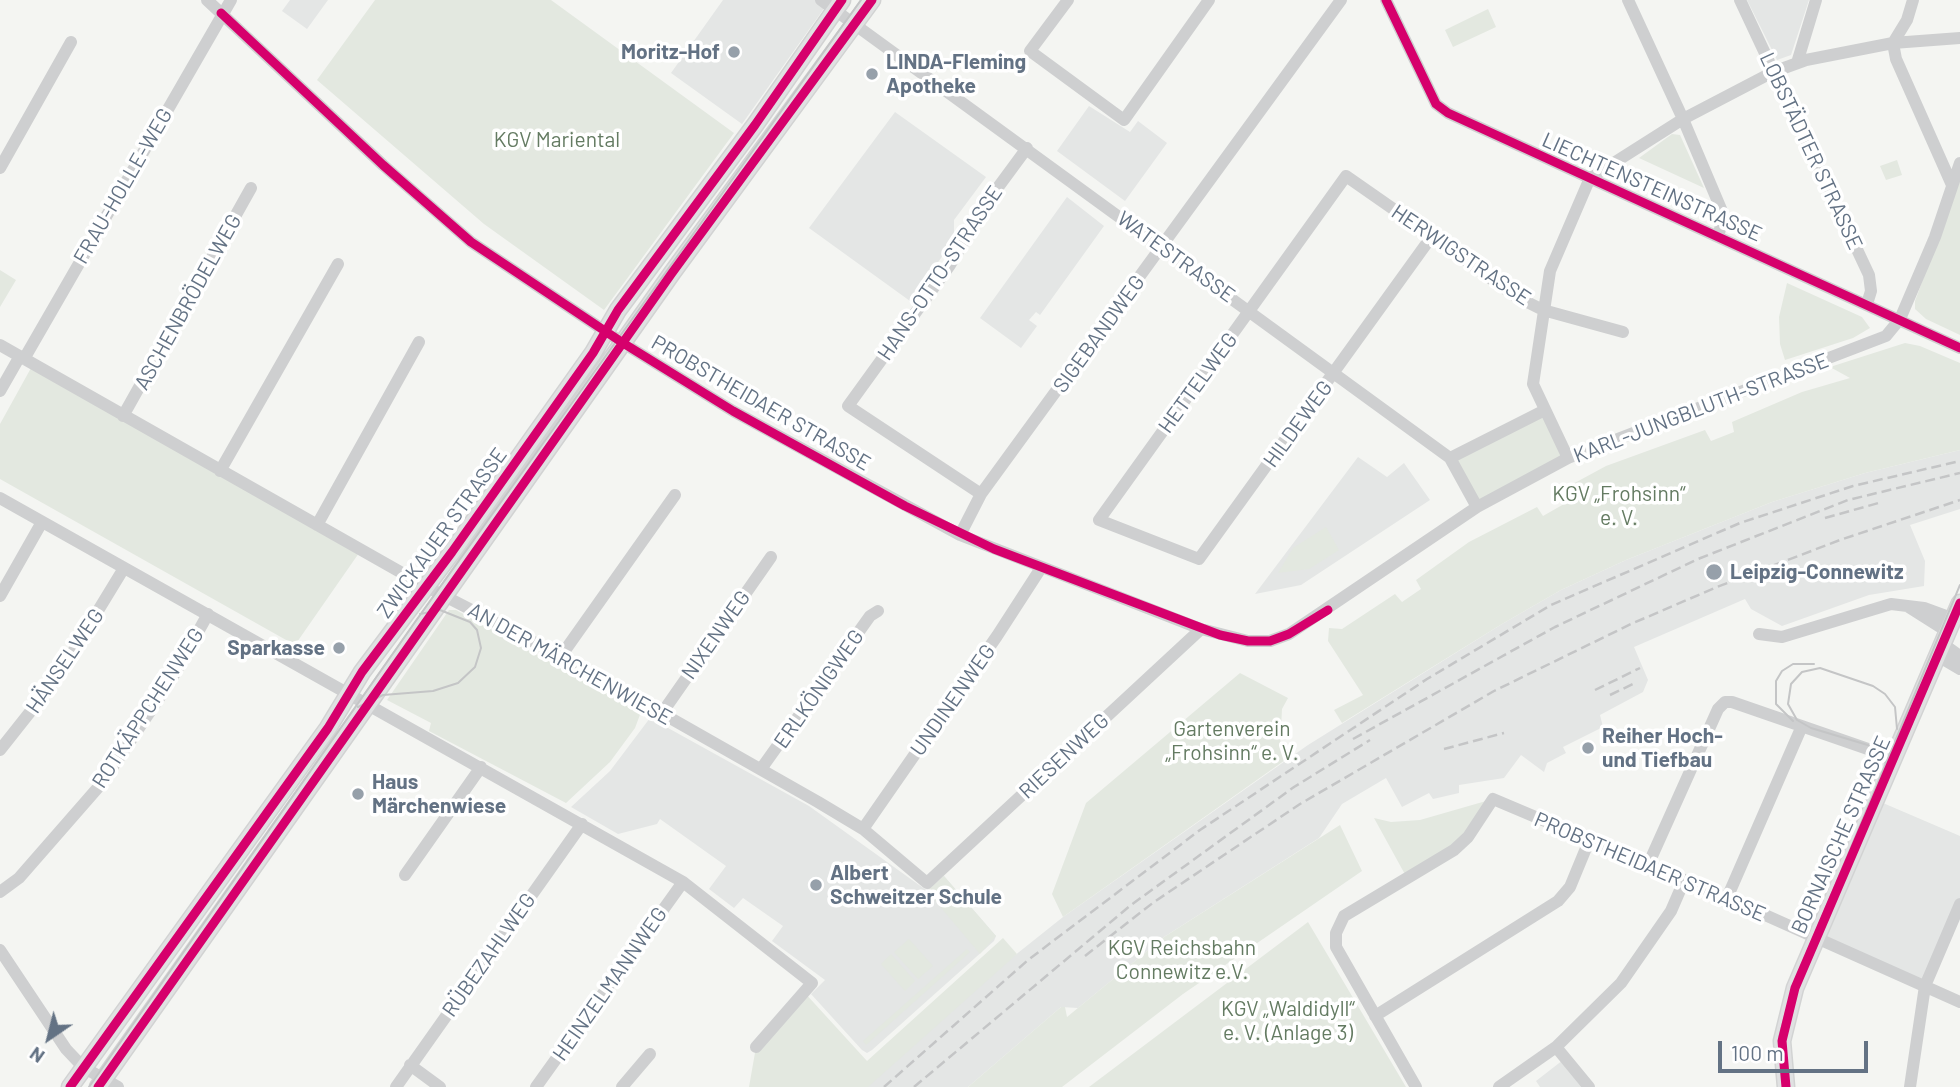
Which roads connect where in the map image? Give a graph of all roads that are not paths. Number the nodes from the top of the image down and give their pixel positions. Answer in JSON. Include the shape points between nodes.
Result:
{"nodes":[{"id":1,"x":207,"y":0,"type":"edge"},
{"id":2,"x":231,"y":0,"type":"edge"},
{"id":3,"x":872,"y":0,"type":"edge"},
{"id":4,"x":1068,"y":0,"type":"edge"},
{"id":5,"x":1209,"y":0,"type":"edge"},
{"id":6,"x":1341,"y":0,"type":"edge"},
{"id":7,"x":1386,"y":0,"type":"edge"},
{"id":8,"x":1628,"y":0,"type":"edge"},
{"id":9,"x":1740,"y":0,"type":"edge"},
{"id":10,"x":1816,"y":0,"type":"edge"},
{"id":11,"x":1913,"y":0,"type":"edge"},
{"id":12,"x":833,"y":3,"type":"edge"},
{"id":13,"x":221,"y":13,"type":"junction"},
{"id":14,"x":856,"y":24,"type":"junction"},
{"id":15,"x":1960,"y":38,"type":"edge"},
{"id":16,"x":71,"y":42,"type":"dead end"},
{"id":17,"x":1893,"y":43,"type":"junction"},
{"id":18,"x":1797,"y":63,"type":"junction"},
{"id":19,"x":1773,"y":72,"type":"junction"},
{"id":20,"x":1683,"y":119,"type":"junction"},
{"id":21,"x":1027,"y":148,"type":"junction"},
{"id":22,"x":1960,"y":163,"type":"edge"},
{"id":23,"x":0,"y":168,"type":"edge"},
{"id":24,"x":1346,"y":176,"type":"joint"},
{"id":25,"x":1590,"y":178,"type":"junction"},
{"id":26,"x":1952,"y":185,"type":"junction"},
{"id":27,"x":251,"y":188,"type":"dead end"},
{"id":28,"x":1432,"y":236,"type":"junction"},
{"id":29,"x":1718,"y":236,"type":"junction"},
{"id":30,"x":1162,"y":248,"type":"junction"},
{"id":31,"x":338,"y":264,"type":"dead end"},
{"id":32,"x":1867,"y":304,"type":"junction"},
{"id":33,"x":1250,"y":310,"type":"junction"},
{"id":34,"x":1543,"y":310,"type":"junction"},
{"id":35,"x":1900,"y":319,"type":"junction"},
{"id":36,"x":605,"y":331,"type":"junction"},
{"id":37,"x":1623,"y":332,"type":"dead end"},
{"id":38,"x":419,"y":342,"type":"dead end"},
{"id":39,"x":623,"y":343,"type":"junction"},
{"id":40,"x":0,"y":345,"type":"edge"},
{"id":41,"x":1960,"y":348,"type":"edge"},
{"id":42,"x":22,"y":358,"type":"junction"},
{"id":43,"x":1335,"y":373,"type":"junction"},
{"id":44,"x":0,"y":391,"type":"edge"},
{"id":45,"x":1545,"y":410,"type":"junction"},
{"id":46,"x":123,"y":416,"type":"junction"},
{"id":47,"x":1450,"y":458,"type":"junction"},
{"id":48,"x":1568,"y":458,"type":"junction"},
{"id":49,"x":220,"y":471,"type":"junction"},
{"id":50,"x":981,"y":494,"type":"junction"},
{"id":51,"x":675,"y":495,"type":"dead end"},
{"id":52,"x":0,"y":498,"type":"edge"},
{"id":53,"x":1477,"y":507,"type":"junction"},
{"id":54,"x":42,"y":522,"type":"junction"},
{"id":55,"x":317,"y":525,"type":"junction"},
{"id":56,"x":960,"y":535,"type":"junction"},
{"id":57,"x":1139,"y":538,"type":"joint"},
{"id":58,"x":771,"y":557,"type":"dead end"},
{"id":59,"x":124,"y":568,"type":"junction"},
{"id":60,"x":1041,"y":568,"type":"junction"},
{"id":61,"x":425,"y":586,"type":"junction"},
{"id":62,"x":444,"y":595,"type":"junction"},
{"id":63,"x":0,"y":596,"type":"edge"},
{"id":64,"x":1960,"y":603,"type":"edge"},
{"id":65,"x":878,"y":611,"type":"dead end"},
{"id":66,"x":208,"y":614,"type":"junction"},
{"id":67,"x":1201,"y":629,"type":"junction"},
{"id":68,"x":1759,"y":634,"type":"dead end"},
{"id":69,"x":1946,"y":638,"type":"junction"},
{"id":70,"x":1248,"y":641,"type":"joint"},
{"id":71,"x":561,"y":656,"type":"junction"},
{"id":72,"x":1960,"y":656,"type":"edge"},
{"id":73,"x":1960,"y":669,"type":"edge"},
{"id":74,"x":348,"y":693,"type":"junction"},
{"id":75,"x":369,"y":704,"type":"junction"},
{"id":76,"x":662,"y":713,"type":"junction"},
{"id":77,"x":1802,"y":726,"type":"junction"},
{"id":78,"x":0,"y":750,"type":"edge"},
{"id":79,"x":1894,"y":758,"type":"junction"},
{"id":80,"x":481,"y":767,"type":"junction"},
{"id":81,"x":761,"y":769,"type":"junction"},
{"id":82,"x":582,"y":824,"type":"junction"},
{"id":83,"x":863,"y":830,"type":"junction"},
{"id":84,"x":1589,"y":841,"type":"junction"},
{"id":85,"x":1647,"y":865,"type":"junction"},
{"id":86,"x":405,"y":875,"type":"dead end"},
{"id":87,"x":683,"y":881,"type":"junction"},
{"id":88,"x":1684,"y":881,"type":"junction"},
{"id":89,"x":927,"y":883,"type":"joint"},
{"id":90,"x":0,"y":892,"type":"edge"},
{"id":91,"x":1727,"y":898,"type":"junction"},
{"id":92,"x":1960,"y":904,"type":"edge"},
{"id":93,"x":1814,"y":939,"type":"junction"},
{"id":94,"x":0,"y":950,"type":"edge"},
{"id":95,"x":1925,"y":986,"type":"junction"},
{"id":96,"x":1960,"y":1002,"type":"edge"},
{"id":97,"x":1376,"y":1016,"type":"junction"},
{"id":98,"x":756,"y":1047,"type":"dead end"},
{"id":99,"x":1556,"y":1047,"type":"junction"},
{"id":100,"x":650,"y":1054,"type":"dead end"},
{"id":101,"x":410,"y":1065,"type":"junction"},
{"id":102,"x":83,"y":1067,"type":"junction"},
{"id":103,"x":107,"y":1084,"type":"edge"},
{"id":104,"x":70,"y":1087,"type":"edge"},
{"id":105,"x":396,"y":1087,"type":"edge"},
{"id":106,"x":440,"y":1087,"type":"edge"},
{"id":107,"x":537,"y":1087,"type":"edge"},
{"id":108,"x":622,"y":1087,"type":"edge"},
{"id":109,"x":1416,"y":1087,"type":"edge"},
{"id":110,"x":1499,"y":1087,"type":"edge"},
{"id":111,"x":1589,"y":1087,"type":"edge"},
{"id":112,"x":1786,"y":1087,"type":"edge"},
{"id":113,"x":1910,"y":1087,"type":"edge"}],
"edges":[{"from":1,"to":13,"type":"street","name":"PROBSTHEIDAER STRASSE"},
{"from":2,"to":13,"type":"street","name":"FRAU-HOLLE-WEG"},
{"from":3,"to":14,"type":"main road","name":"ZWICKAUER STRASSE"},
{"from":4,"to":5,"type":"street","via":[[1030,51],[1124,120]]},
{"from":6,"to":30,"type":"street","name":"SIGEBANDWEG"},
{"from":7,"to":25,"type":"street","name":"LIECHTENSTEINSTRASSE","via":[[1436,104]]},
{"from":8,"to":20,"type":"street"},
{"from":9,"to":19,"type":"street","name":"LOBSTÄDTER STRASSE"},
{"from":10,"to":18,"type":"street"},
{"from":11,"to":17,"type":"street"},
{"from":12,"to":14,"type":"street","name":"WATESTRASSE"},
{"from":12,"to":36,"type":"main road","name":"ZWICKAUER STRASSE"},
{"from":13,"to":36,"type":"street","name":"PROBSTHEIDAER STRASSE","via":[[471,242]]},
{"from":13,"to":42,"type":"street","name":"FRAU-HOLLE-WEG"},
{"from":14,"to":21,"type":"street","name":"WATESTRASSE"},
{"from":14,"to":39,"type":"main road","name":"ZWICKAUER STRASSE"},
{"from":15,"to":17,"type":"street"},
{"from":16,"to":23,"type":"street"},
{"from":17,"to":18,"type":"street"},
{"from":17,"to":26,"type":"street","via":[[1896,60]]},
{"from":18,"to":19,"type":"street"},
{"from":19,"to":20,"type":"street"},
{"from":19,"to":32,"type":"street","name":"LOBSTÄDTER STRASSE","via":[[1869,275]]},
{"from":20,"to":25,"type":"street"},
{"from":20,"to":29,"type":"street","via":[[1724,216]]},
{"from":21,"to":30,"type":"street","name":"WATESTRASSE"},
{"from":21,"to":50,"type":"street","name":"HANS-OTTO-STRASSE","via":[[848,406]]},
{"from":22,"to":26,"type":"street"},
{"from":24,"to":28,"type":"street","name":"HERWIGSTRASSE"},
{"from":24,"to":33,"type":"street","name":"HETTELWEG"},
{"from":25,"to":29,"type":"street","name":"LIECHTENSTEINSTRASSE"},
{"from":25,"to":34,"type":"street","via":[[1550,271]]},
{"from":26,"to":35,"type":"street"},
{"from":27,"to":46,"type":"street","name":"ASCHENBRÖDELWEG"},
{"from":28,"to":34,"type":"street","name":"HERWIGSTRASSE","via":[[1515,296]]},
{"from":28,"to":43,"type":"street","name":"HILDEWEG"},
{"from":29,"to":32,"type":"street","name":"LIECHTENSTEINSTRASSE"},
{"from":30,"to":33,"type":"street","name":"WATESTRASSE"},
{"from":30,"to":50,"type":"street","name":"SIGEBANDWEG"},
{"from":31,"to":49,"type":"street"},
{"from":32,"to":35,"type":"street","name":"LIECHTENSTEINSTRASSE"},
{"from":33,"to":43,"type":"street","name":"WATESTRASSE"},
{"from":33,"to":57,"type":"street","name":"HETTELWEG","via":[[1099,520]]},
{"from":34,"to":37,"type":"street","name":"HERWIGSTRASSE"},
{"from":34,"to":45,"type":"street","via":[[1533,384]]},
{"from":35,"to":41,"type":"street","name":"LIECHTENSTEINSTRASSE"},
{"from":35,"to":48,"type":"street","name":"KARL-JUNGBLUTH-STRASSE","via":[[1877,342],[1765,380]]},
{"from":36,"to":39,"type":"street","name":"PROBSTHEIDAER STRASSE"},
{"from":36,"to":61,"type":"main road","name":"ZWICKAUER STRASSE"},
{"from":38,"to":55,"type":"street"},
{"from":39,"to":56,"type":"street","name":"PROBSTHEIDAER STRASSE","via":[[733,411]]},
{"from":39,"to":62,"type":"main road","name":"ZWICKAUER STRASSE"},
{"from":40,"to":42,"type":"street","name":"AN DER MÄRCHENWIESE"},
{"from":42,"to":44,"type":"street"},
{"from":42,"to":46,"type":"street","name":"AN DER MÄRCHENWIESE"},
{"from":43,"to":47,"type":"street","name":"WATESTRASSE"},
{"from":43,"to":57,"type":"street","name":"HILDEWEG","via":[[1199,559]]},
{"from":45,"to":47,"type":"street"},
{"from":45,"to":48,"type":"street"},
{"from":46,"to":49,"type":"street","name":"AN DER MÄRCHENWIESE"},
{"from":47,"to":53,"type":"street","name":"WATESTRASSE"},
{"from":48,"to":53,"type":"street","name":"KARL-JUNGBLUTH-STRASSE"},
{"from":49,"to":55,"type":"street","name":"AN DER MÄRCHENWIESE"},
{"from":50,"to":56,"type":"street","name":"SIGEBANDWEG"},
{"from":51,"to":71,"type":"street"},
{"from":52,"to":54,"type":"street"},
{"from":53,"to":70,"type":"street","name":"KARL-JUNGBLUTH-STRASSE","via":[[1289,634],[1270,641]]},
{"from":54,"to":59,"type":"street"},
{"from":54,"to":63,"type":"street"},
{"from":55,"to":61,"type":"street","name":"AN DER MÄRCHENWIESE"},
{"from":56,"to":60,"type":"street","name":"PROBSTHEIDAER STRASSE"},
{"from":58,"to":76,"type":"street","name":"NIXENWEG"},
{"from":59,"to":66,"type":"street"},
{"from":59,"to":78,"type":"street","name":"HÄNSELWEG","via":[[57,678]]},
{"from":60,"to":67,"type":"street","name":"PROBSTHEIDAER STRASSE"},
{"from":60,"to":83,"type":"street","name":"UNDINENWEG"},
{"from":61,"to":62,"type":"street","name":"AN DER MÄRCHENWIESE"},
{"from":61,"to":74,"type":"main road","name":"ZWICKAUER STRASSE"},
{"from":62,"to":71,"type":"street","name":"AN DER MÄRCHENWIESE"},
{"from":62,"to":75,"type":"main road","name":"ZWICKAUER STRASSE"},
{"from":64,"to":69,"type":"main road","name":"BORNAISCHE STRASSE"},
{"from":65,"to":81,"type":"street","name":"ERLKÖNIGWEG"},
{"from":66,"to":74,"type":"street"},
{"from":66,"to":90,"type":"street","name":"ROTKÄPPCHENWEG","via":[[170,682],[102,783],[27,870]]},
{"from":67,"to":70,"type":"street","name":"PROBSTHEIDAER STRASSE"},
{"from":67,"to":89,"type":"street","name":"RIESENWEG"},
{"from":68,"to":69,"type":"street","via":[[1782,637],[1872,608],[1904,604]]},
{"from":69,"to":72,"type":"street"},
{"from":69,"to":73,"type":"street"},
{"from":69,"to":79,"type":"main road","name":"BORNAISCHE STRASSE"},
{"from":71,"to":76,"type":"street","name":"AN DER MÄRCHENWIESE"},
{"from":74,"to":75,"type":"street"},
{"from":74,"to":102,"type":"main road","name":"ZWICKAUER STRASSE","via":[[253,834]]},
{"from":75,"to":80,"type":"street"},
{"from":75,"to":103,"type":"main road","name":"ZWICKAUER STRASSE"},
{"from":76,"to":81,"type":"street","name":"AN DER MÄRCHENWIESE"},
{"from":77,"to":79,"type":"street"},
{"from":77,"to":85,"type":"street","via":[[1725,702]]},
{"from":77,"to":91,"type":"street"},
{"from":79,"to":93,"type":"main road","name":"BORNAISCHE STRASSE"},
{"from":80,"to":82,"type":"street"},
{"from":80,"to":86,"type":"street"},
{"from":81,"to":83,"type":"street","name":"AN DER MÄRCHENWIESE"},
{"from":82,"to":87,"type":"street"},
{"from":82,"to":101,"type":"street","name":"RÜBEZAHLWEG"},
{"from":83,"to":89,"type":"street","name":"AN DER MÄRCHENWIESE"},
{"from":84,"to":85,"type":"street","name":"PROBSTHEIDAER STRASSE"},
{"from":84,"to":97,"type":"street","via":[[1570,887],[1558,901]]},
{"from":84,"to":97,"type":"street","name":"PROBSTHEIDAER STRASSE","via":[[1493,799],[1454,850],[1344,916],[1336,947]]},
{"from":85,"to":88,"type":"street","name":"PROBSTHEIDAER STRASSE"},
{"from":87,"to":98,"type":"street","via":[[812,983]]},
{"from":87,"to":107,"type":"street","name":"HEINZELMANNWEG"},
{"from":88,"to":91,"type":"street","name":"PROBSTHEIDAER STRASSE"},
{"from":88,"to":99,"type":"street","via":[[1671,911],[1620,983]]},
{"from":91,"to":93,"type":"street","name":"PROBSTHEIDAER STRASSE"},
{"from":92,"to":95,"type":"street"},
{"from":93,"to":95,"type":"street","name":"PROBSTHEIDAER STRASSE"},
{"from":93,"to":112,"type":"main road","name":"BORNAISCHE STRASSE","via":[[1784,1025]]},
{"from":94,"to":102,"type":"street"},
{"from":95,"to":96,"type":"street","name":"PROBSTHEIDAER STRASSE"},
{"from":95,"to":113,"type":"street"},
{"from":97,"to":109,"type":"street"},
{"from":99,"to":110,"type":"street"},
{"from":99,"to":111,"type":"street"},
{"from":100,"to":108,"type":"street"},
{"from":101,"to":105,"type":"street","name":"RÜBEZAHLWEG"},
{"from":101,"to":106,"type":"street"},
{"from":102,"to":103,"type":"street"},
{"from":102,"to":104,"type":"main road","name":"ZWICKAUER STRASSE"}]}
